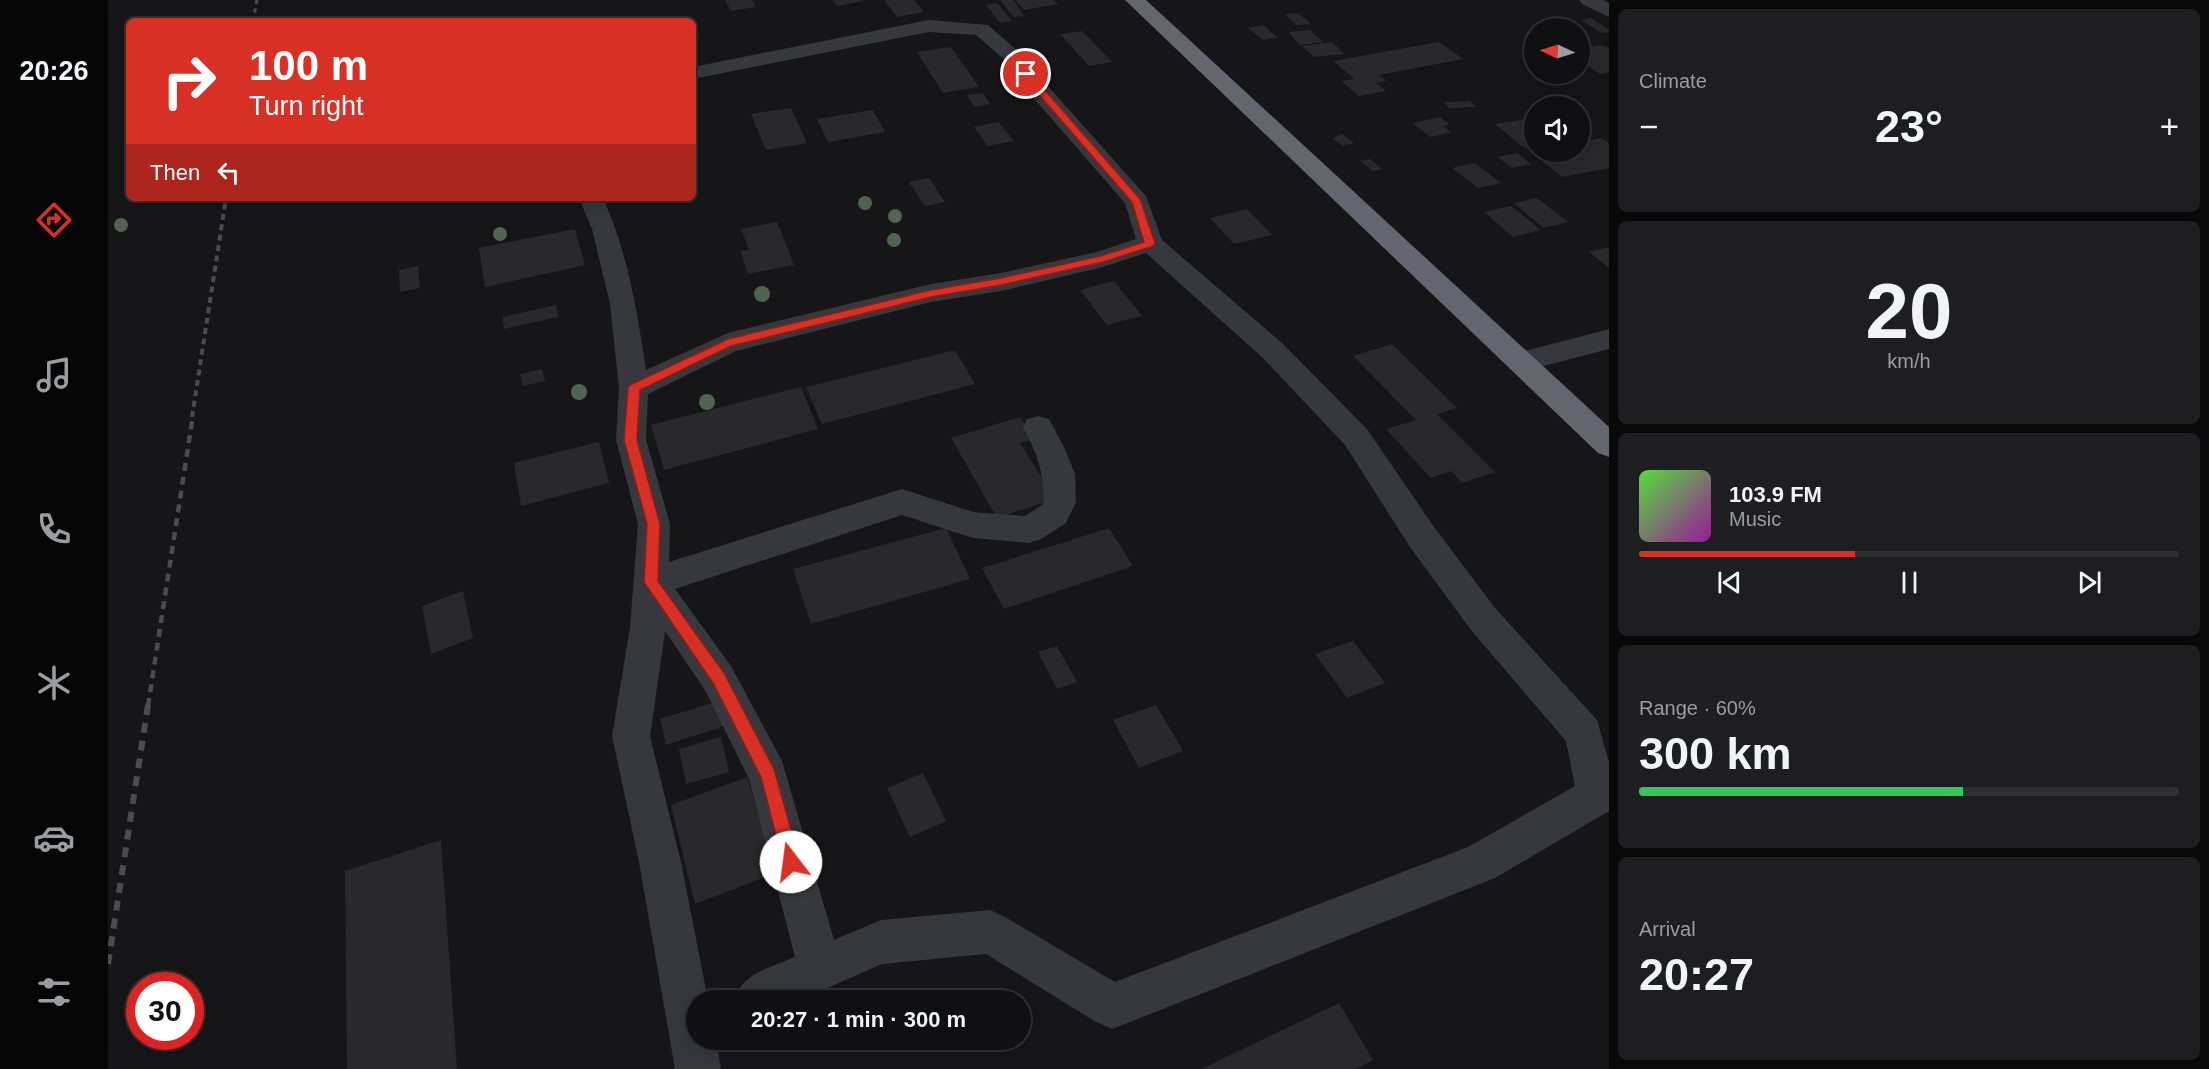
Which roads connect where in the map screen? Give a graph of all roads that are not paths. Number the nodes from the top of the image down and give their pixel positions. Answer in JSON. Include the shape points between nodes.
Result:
{"nodes":[{"id":1,"x":1135,"y":0,"type":"edge"},
{"id":2,"x":1589,"y":0,"type":"edge"},
{"id":3,"x":1609,"y":11,"type":"edge"},
{"id":4,"x":696,"y":72,"type":"edge"},
{"id":5,"x":592,"y":201,"type":"edge"},
{"id":6,"x":1150,"y":243,"type":"junction"},
{"id":7,"x":1609,"y":339,"type":"edge"},
{"id":8,"x":1520,"y":362,"type":"junction"},
{"id":9,"x":634,"y":388,"type":"junction"},
{"id":10,"x":1038,"y":427,"type":"dead end"},
{"id":11,"x":1609,"y":445,"type":"edge"},
{"id":12,"x":651,"y":582,"type":"junction"},
{"id":13,"x":820,"y":970,"type":"junction"},
{"id":14,"x":772,"y":990,"type":"edge"},
{"id":15,"x":686,"y":1002,"type":"edge"}],
"edges":[{"from":1,"to":8,"type":"highway"},
{"from":2,"to":3,"type":"street"},
{"from":4,"to":6,"type":"street","via":[[928,26],[981,29],[1014,58],[1137,201]]},
{"from":5,"to":9,"type":"street","via":[[605,229],[623,304]]},
{"from":6,"to":9,"type":"street","via":[[1103,259],[931,293],[728,343]]},
{"from":6,"to":13,"type":"street","via":[[1273,351],[1356,437],[1422,537],[1483,619],[1583,733],[1597,796],[1479,863],[1112,1006],[990,933],[881,942]]},
{"from":7,"to":8,"type":"street"},
{"from":8,"to":11,"type":"highway"},
{"from":9,"to":12,"type":"street","via":[[631,440],[654,524]]},
{"from":10,"to":12,"type":"street","via":[[1059,474],[1060,502],[1055,514],[1029,530],[973,525],[902,501]]},
{"from":12,"to":13,"type":"street","via":[[718,678],[768,775]]},
{"from":12,"to":15,"type":"street","via":[[631,736]]},
{"from":13,"to":14,"type":"street"}]}
